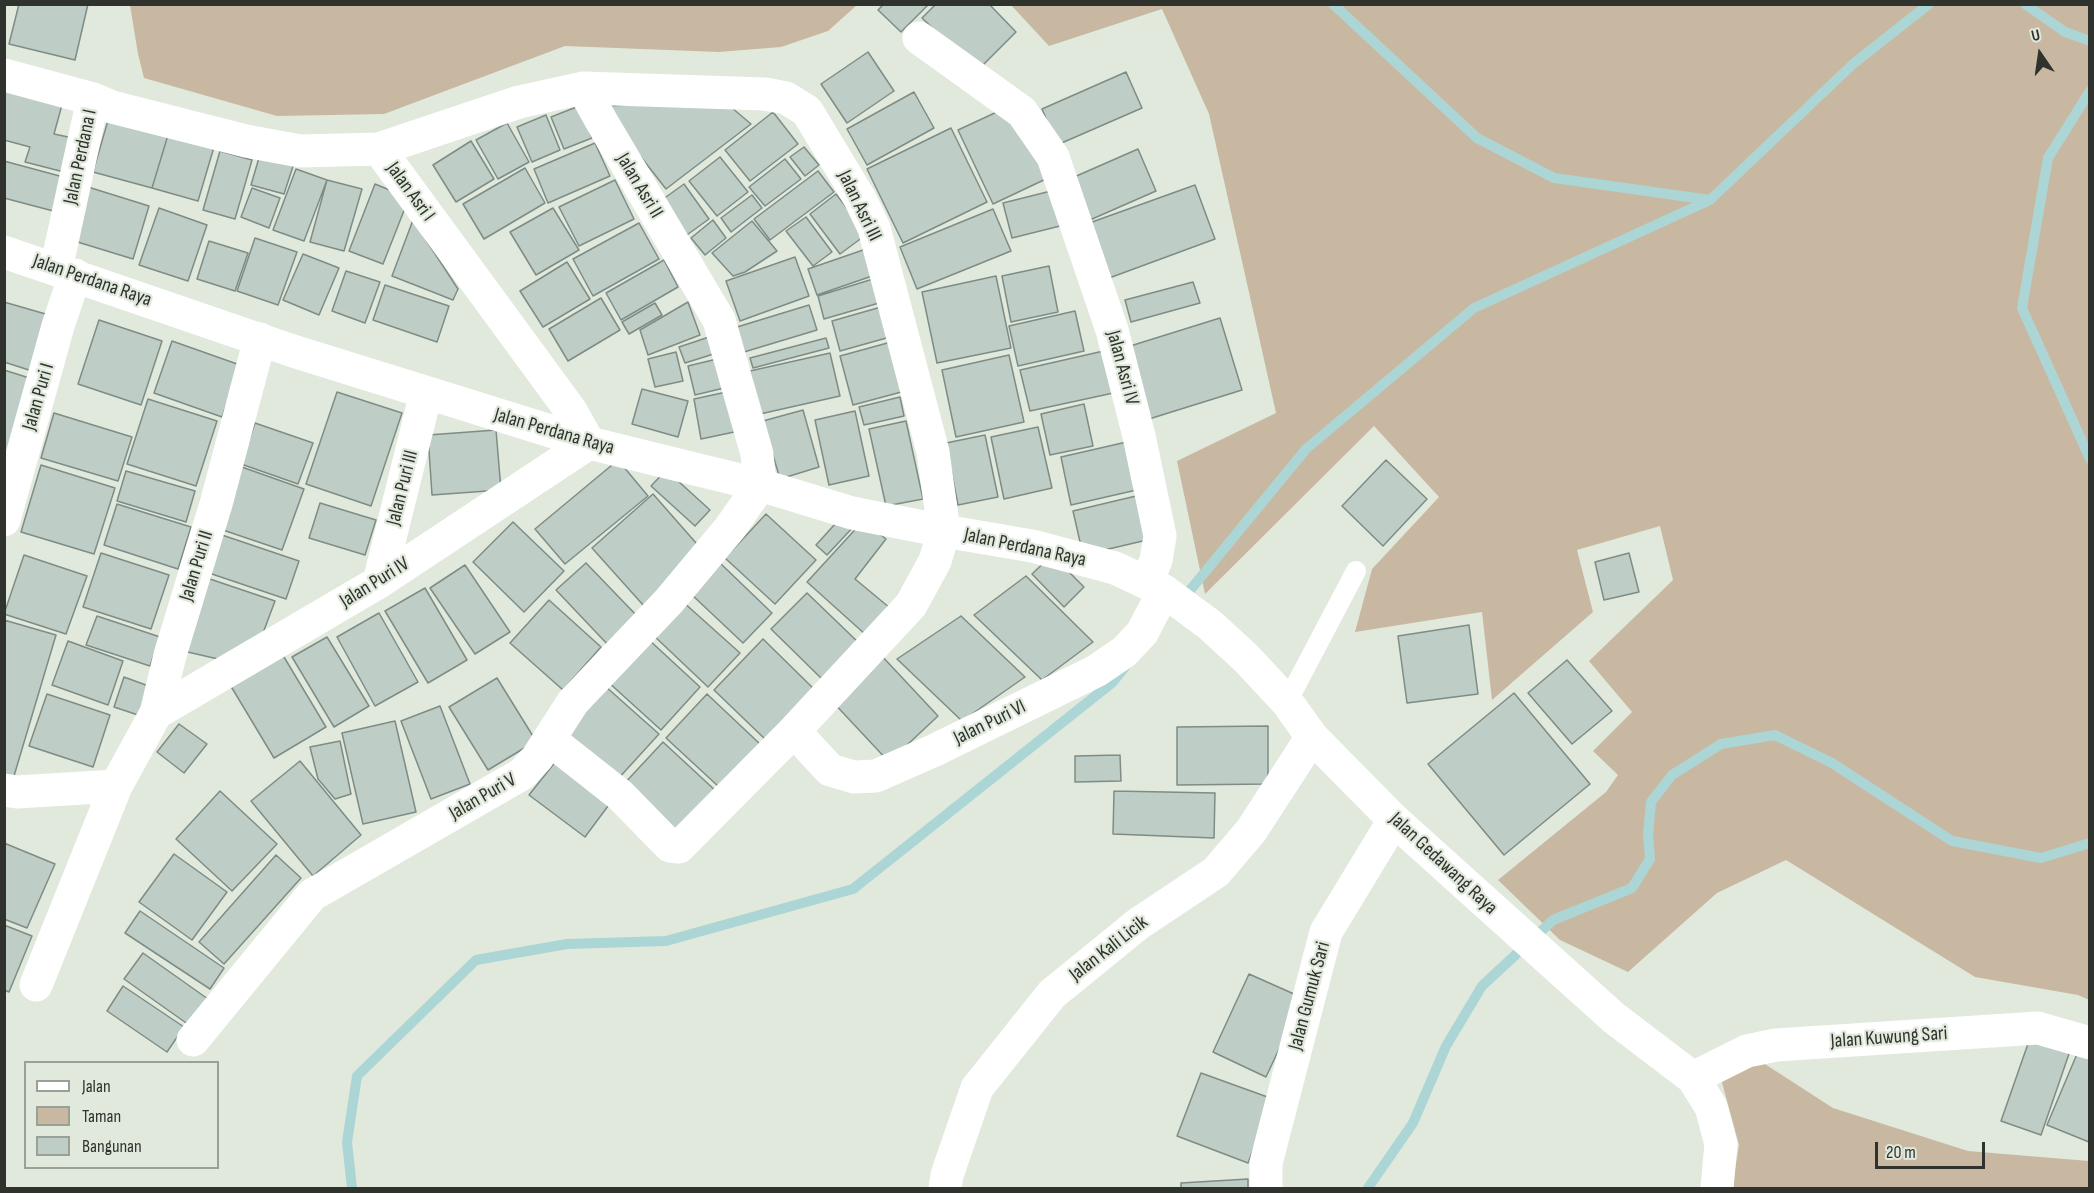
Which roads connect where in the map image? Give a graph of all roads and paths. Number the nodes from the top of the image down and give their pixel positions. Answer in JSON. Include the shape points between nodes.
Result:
{"nodes":[{"id":1,"x":920,"y":38,"type":"dead end"},
{"id":2,"x":4,"y":75,"type":"edge"},
{"id":3,"x":583,"y":88,"type":"junction"},
{"id":4,"x":93,"y":99,"type":"junction"},
{"id":5,"x":379,"y":150,"type":"junction"},
{"id":6,"x":4,"y":252,"type":"edge"},
{"id":7,"x":66,"y":272,"type":"junction"},
{"id":8,"x":260,"y":339,"type":"junction"},
{"id":9,"x":426,"y":393,"type":"junction"},
{"id":10,"x":588,"y":443,"type":"junction"},
{"id":11,"x":760,"y":485,"type":"junction"},
{"id":12,"x":4,"y":520,"type":"edge"},
{"id":13,"x":944,"y":531,"type":"junction"},
{"id":14,"x":1115,"y":568,"type":"joint"},
{"id":15,"x":1356,"y":571,"type":"dead end"},
{"id":16,"x":380,"y":582,"type":"junction"},
{"id":17,"x":1161,"y":590,"type":"junction"},
{"id":18,"x":1287,"y":702,"type":"junction"},
{"id":19,"x":156,"y":712,"type":"junction"},
{"id":20,"x":794,"y":730,"type":"junction"},
{"id":21,"x":1312,"y":737,"type":"junction"},
{"id":22,"x":549,"y":739,"type":"junction"},
{"id":23,"x":116,"y":786,"type":"junction"},
{"id":24,"x":4,"y":790,"type":"edge"},
{"id":25,"x":1394,"y":820,"type":"junction"},
{"id":26,"x":36,"y":985,"type":"dead end"},
{"id":27,"x":193,"y":1040,"type":"dead end"},
{"id":28,"x":2090,"y":1043,"type":"edge"},
{"id":29,"x":1694,"y":1078,"type":"junction"},
{"id":30,"x":945,"y":1188,"type":"edge"},
{"id":31,"x":1266,"y":1188,"type":"edge"},
{"id":32,"x":1718,"y":1188,"type":"edge"}],
"edges":[{"from":1,"to":17,"type":"street","name":"Jalan Asri IV","via":[[1022,112],[1053,157],[1112,330],[1139,435],[1160,537],[1156,560]]},
{"from":2,"to":4,"type":"street","name":"Jalan Perdana I"},
{"from":3,"to":5,"type":"street","via":[[519,102]]},
{"from":3,"to":11,"type":"street","name":"Jalan Asri II","via":[[719,320],[757,454]]},
{"from":3,"to":13,"type":"street","name":"Jalan Asri III","via":[[765,94],[786,98],[807,111],[874,228],[933,452]]},
{"from":4,"to":5,"type":"street","name":"Jalan Asri I","via":[[246,141],[300,151]]},
{"from":4,"to":7,"type":"street","name":"Jalan Perdana I"},
{"from":5,"to":10,"type":"street","name":"Jalan Asri I","via":[[571,411]]},
{"from":6,"to":7,"type":"street","name":"Jalan Perdana Raya"},
{"from":7,"to":8,"type":"street","name":"Jalan Perdana Raya"},
{"from":7,"to":12,"type":"street","name":"Jalan Puri I","via":[[58,326]]},
{"from":8,"to":9,"type":"street","name":"Jalan Perdana Raya"},
{"from":8,"to":19,"type":"street","name":"Jalan Puri II"},
{"from":9,"to":10,"type":"street","name":"Jalan Perdana Raya"},
{"from":9,"to":16,"type":"street","name":"Jalan Puri III"},
{"from":10,"to":11,"type":"street","name":"Jalan Perdana Raya"},
{"from":10,"to":16,"type":"street","name":"Jalan Puri IV"},
{"from":11,"to":13,"type":"street","name":"Jalan Perdana Raya","via":[[852,513]]},
{"from":11,"to":22,"type":"street","name":"Jalan Puri V","via":[[669,601],[573,702]]},
{"from":13,"to":14,"type":"street","name":"Jalan Perdana Raya","via":[[1032,546]]},
{"from":13,"to":20,"type":"street","via":[[935,561],[911,605]]},
{"from":14,"to":17,"type":"street","name":"Jalan Gedawang Raya"},
{"from":15,"to":18,"type":"lane"},
{"from":16,"to":19,"type":"street","name":"Jalan Puri IV"},
{"from":17,"to":18,"type":"street","name":"Jalan Gedawang Raya","via":[[1210,625]]},
{"from":17,"to":20,"type":"street","name":"Jalan Puri VI","via":[[1142,633],[1124,652],[1096,671],[876,776],[854,777],[830,770]]},
{"from":18,"to":21,"type":"street","name":"Jalan Gedawang Raya"},
{"from":19,"to":23,"type":"street","name":"Jalan Puri II"},
{"from":20,"to":22,"type":"street","via":[[675,848],[620,795]]},
{"from":21,"to":25,"type":"street","name":"Jalan Gedawang Raya"},
{"from":21,"to":30,"type":"street","name":"Jalan Kali Licik","via":[[1251,831],[1216,872],[1138,924],[1052,994],[977,1088]]},
{"from":22,"to":27,"type":"street","name":"Jalan Puri V","via":[[522,774],[312,895]]},
{"from":23,"to":24,"type":"street"},
{"from":23,"to":26,"type":"street","name":"Jalan Puri II"},
{"from":25,"to":29,"type":"street","name":"Jalan Gedawang Raya","via":[[1614,1018]]},
{"from":25,"to":31,"type":"street","name":"Jalan Gumuk Sari","via":[[1326,932],[1266,1163]]},
{"from":28,"to":29,"type":"street","name":"Jalan Kuwung Sari","via":[[2038,1028],[1776,1045],[1747,1051]]},
{"from":29,"to":32,"type":"street","name":"Jalan Gedawang Raya","via":[[1711,1107],[1721,1144]]}]}
